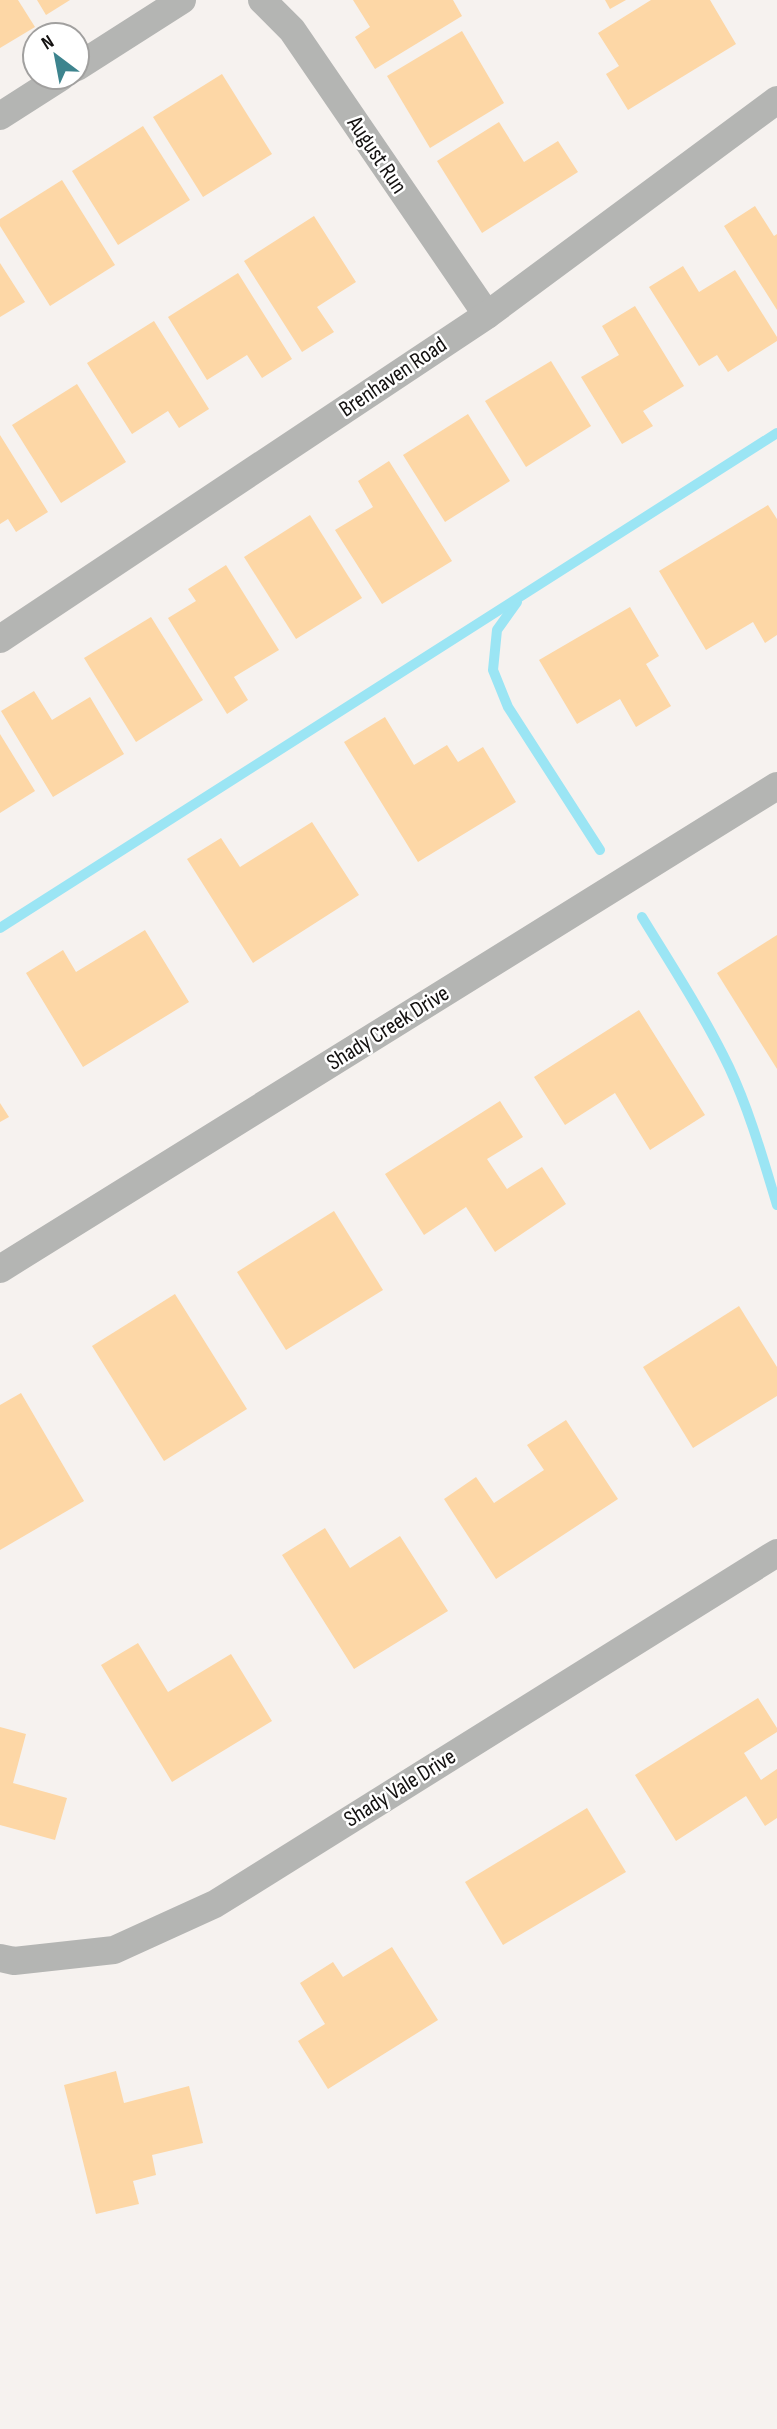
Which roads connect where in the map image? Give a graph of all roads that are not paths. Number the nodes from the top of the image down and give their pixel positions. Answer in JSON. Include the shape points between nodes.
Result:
{"nodes":[{"id":1,"x":182,"y":0,"type":"edge"},
{"id":2,"x":262,"y":0,"type":"edge"},
{"id":3,"x":91,"y":58,"type":"edge"},
{"id":4,"x":39,"y":91,"type":"edge"},
{"id":5,"x":777,"y":100,"type":"edge"},
{"id":6,"x":0,"y":116,"type":"edge"},
{"id":7,"x":487,"y":315,"type":"junction"},
{"id":8,"x":0,"y":639,"type":"edge"},
{"id":9,"x":777,"y":786,"type":"edge"},
{"id":10,"x":0,"y":1269,"type":"edge"},
{"id":11,"x":777,"y":1553,"type":"edge"},
{"id":12,"x":0,"y":1958,"type":"edge"}],
"edges":[{"from":1,"to":3,"type":"street"},
{"from":2,"to":7,"type":"street","name":"August Run","via":[[292,30]]},
{"from":4,"to":6,"type":"street"},
{"from":5,"to":7,"type":"street","name":"Brenhaven Road"},
{"from":7,"to":8,"type":"street","name":"Brenhaven Road"},
{"from":9,"to":10,"type":"street","name":"Shady Creek Drive"},
{"from":11,"to":12,"type":"street","name":"Shady Vale Drive","via":[[215,1904],[114,1950],[14,1961]]}]}
